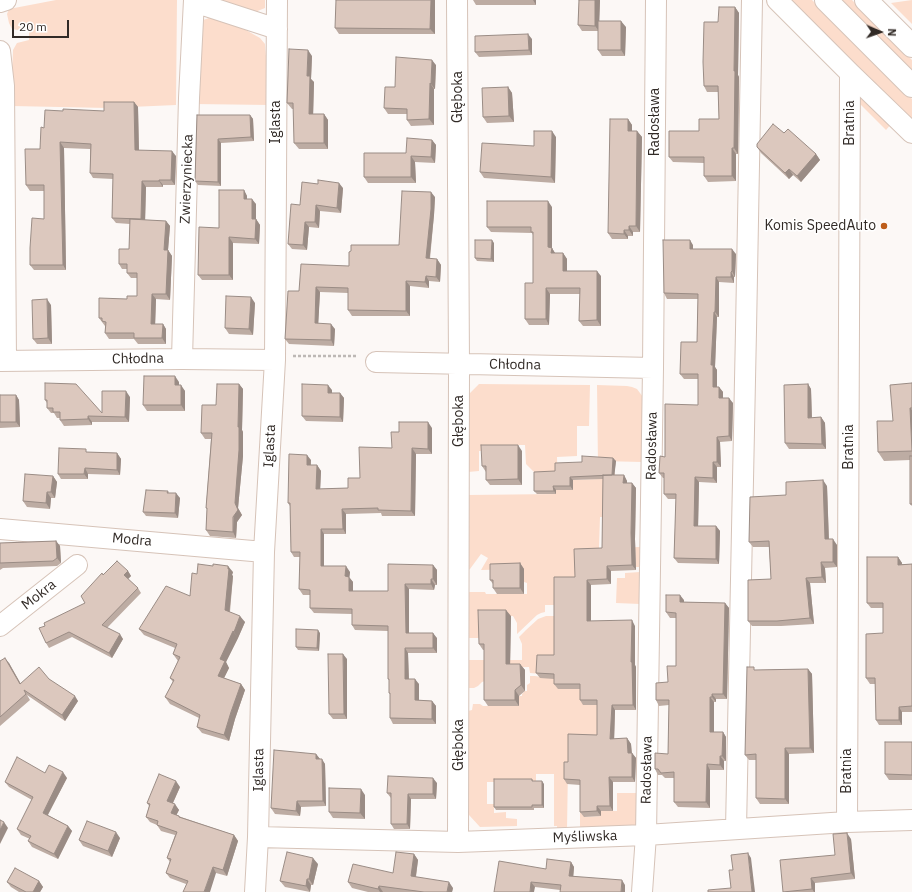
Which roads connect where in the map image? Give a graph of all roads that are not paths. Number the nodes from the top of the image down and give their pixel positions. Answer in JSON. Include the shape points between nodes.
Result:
{"nodes":[{"id":1,"x":6,"y":0,"type":"edge"},
{"id":2,"x":277,"y":0,"type":"edge"},
{"id":3,"x":457,"y":0,"type":"edge"},
{"id":4,"x":656,"y":0,"type":"edge"},
{"id":5,"x":752,"y":0,"type":"edge"},
{"id":6,"x":777,"y":0,"type":"edge"},
{"id":7,"x":826,"y":0,"type":"edge"},
{"id":8,"x":194,"y":1,"type":"edge"},
{"id":9,"x":0,"y":2,"type":"edge"},
{"id":10,"x":873,"y":2,"type":"edge"},
{"id":11,"x":277,"y":29,"type":"junction"},
{"id":12,"x":912,"y":46,"type":"edge"},
{"id":13,"x":0,"y":51,"type":"edge"},
{"id":14,"x":850,"y":73,"type":"junction"},
{"id":15,"x":912,"y":86,"type":"edge"},
{"id":16,"x":912,"y":133,"type":"edge"},
{"id":17,"x":182,"y":359,"type":"junction"},
{"id":18,"x":275,"y":360,"type":"junction"},
{"id":19,"x":3,"y":361,"type":"edge"},
{"id":20,"x":376,"y":362,"type":"road end"},
{"id":21,"x":459,"y":364,"type":"junction"},
{"id":22,"x":653,"y":368,"type":"junction"},
{"id":23,"x":0,"y":529,"type":"edge"},
{"id":24,"x":264,"y":552,"type":"junction"},
{"id":25,"x":77,"y":564,"type":"dead end"},
{"id":26,"x":0,"y":626,"type":"edge"},
{"id":27,"x":912,"y":820,"type":"edge"},
{"id":28,"x":847,"y":822,"type":"junction"},
{"id":29,"x":736,"y":829,"type":"junction"},
{"id":30,"x":646,"y":835,"type":"junction"},
{"id":31,"x":258,"y":837,"type":"junction"},
{"id":32,"x":458,"y":842,"type":"junction"},
{"id":33,"x":255,"y":892,"type":"edge"},
{"id":34,"x":642,"y":892,"type":"edge"}],
"edges":[{"from":1,"to":9,"type":"street"},
{"from":2,"to":11,"type":"street","name":"Iglasta"},
{"from":3,"to":21,"type":"street","name":"Głęboka"},
{"from":4,"to":22,"type":"street","name":"Radosława"},
{"from":5,"to":29,"type":"street"},
{"from":6,"to":14,"type":"street"},
{"from":7,"to":15,"type":"main road"},
{"from":8,"to":11,"type":"street"},
{"from":8,"to":17,"type":"street","name":"Zwierzyniecka"},
{"from":10,"to":12,"type":"main road"},
{"from":11,"to":18,"type":"street","name":"Iglasta"},
{"from":13,"to":19,"type":"street","via":[[4,86]]},
{"from":14,"to":16,"type":"street"},
{"from":14,"to":28,"type":"street","name":"Bratnia"},
{"from":17,"to":18,"type":"street","name":"Chłodna"},
{"from":17,"to":19,"type":"street","name":"Chłodna"},
{"from":18,"to":24,"type":"street","name":"Iglasta"},
{"from":20,"to":21,"type":"street","name":"Chłodna"},
{"from":21,"to":22,"type":"street","name":"Chłodna"},
{"from":21,"to":32,"type":"street","name":"Głęboka"},
{"from":22,"to":30,"type":"street","name":"Radosława"},
{"from":23,"to":24,"type":"street","name":"Modra"},
{"from":24,"to":31,"type":"street","name":"Iglasta"},
{"from":25,"to":26,"type":"street","name":"Mokra"},
{"from":27,"to":28,"type":"street","name":"Myśliwska"},
{"from":28,"to":29,"type":"street","name":"Myśliwska"},
{"from":29,"to":30,"type":"street","name":"Myśliwska"},
{"from":30,"to":32,"type":"street","name":"Myśliwska"},
{"from":30,"to":34,"type":"street","name":"Radosława"},
{"from":31,"to":32,"type":"street","name":"Myśliwska"},
{"from":31,"to":33,"type":"street","name":"Iglasta"}]}
